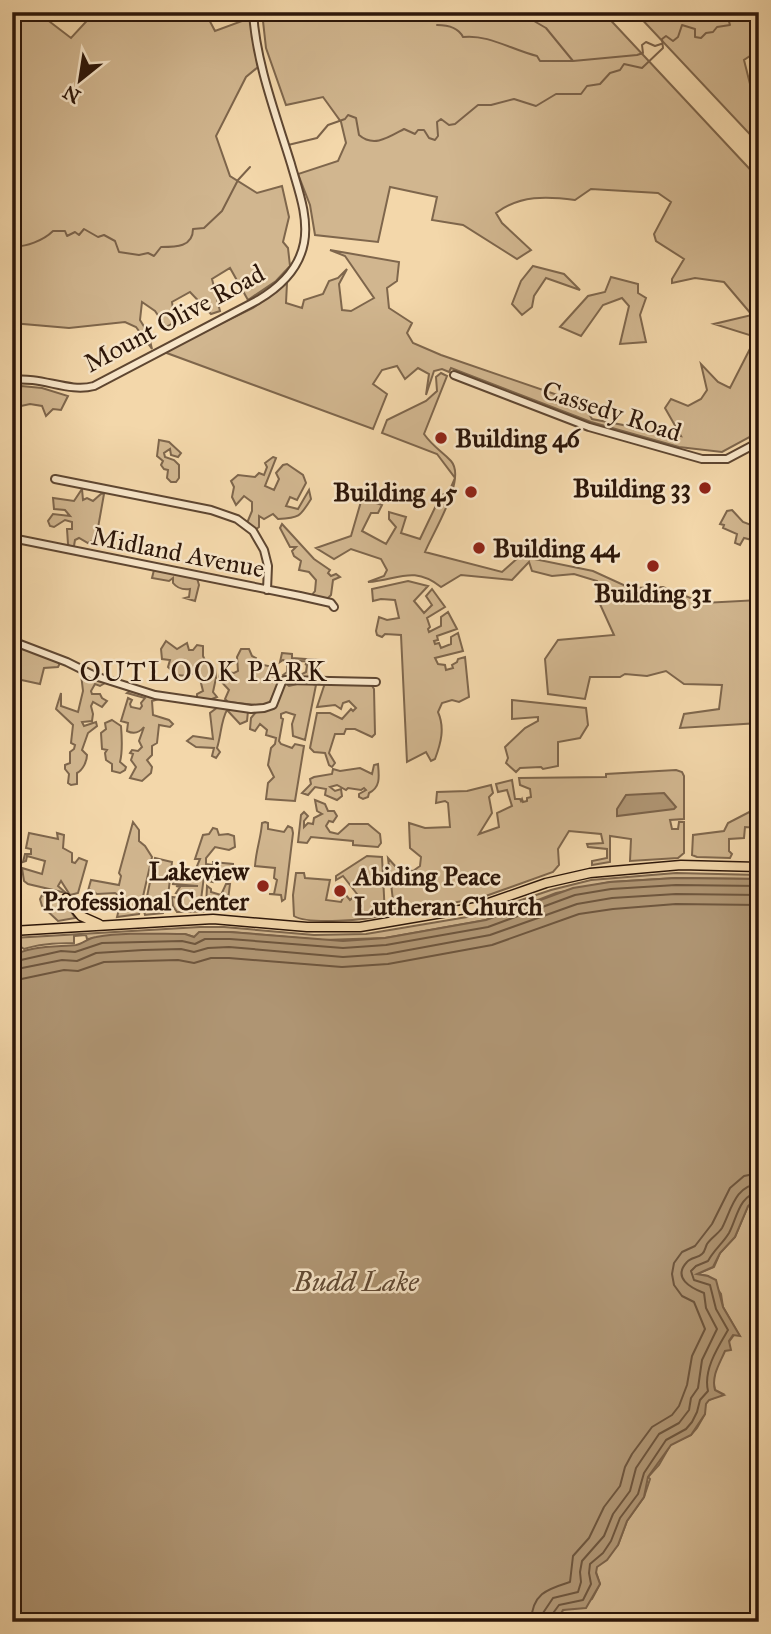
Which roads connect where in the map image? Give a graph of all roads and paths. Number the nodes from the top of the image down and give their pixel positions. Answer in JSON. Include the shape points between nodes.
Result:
{"nodes":[{"id":1,"x":253,"y":12,"type":"edge"},
{"id":2,"x":454,"y":375,"type":"dead end"},
{"id":3,"x":12,"y":380,"type":"edge"},
{"id":4,"x":759,"y":442,"type":"edge"},
{"id":5,"x":55,"y":479,"type":"dead end"},
{"id":6,"x":12,"y":538,"type":"edge"},
{"id":7,"x":267,"y":590,"type":"junction"},
{"id":8,"x":334,"y":607,"type":"dead end"},
{"id":9,"x":12,"y":641,"type":"edge"},
{"id":10,"x":376,"y":682,"type":"dead end"},
{"id":11,"x":759,"y":867,"type":"edge"},
{"id":12,"x":66,"y":898,"type":"dead end"},
{"id":13,"x":105,"y":926,"type":"junction"},
{"id":14,"x":12,"y":931,"type":"edge"}],
"edges":[{"from":1,"to":3,"type":"street","name":"Mount Olive Road","via":[[259,52],[304,214],[304,243],[295,266],[258,300],[94,386]]},
{"from":2,"to":4,"type":"street","name":"Cassedy Road","via":[[589,427],[702,460],[727,459]]},
{"from":5,"to":7,"type":"street","via":[[237,519],[253,531],[263,547]]},
{"from":6,"to":7,"type":"street","name":"Midland Avenue"},
{"from":7,"to":8,"type":"street","name":"Midland Avenue"},
{"from":9,"to":10,"type":"street","via":[[147,693],[251,709],[273,705],[285,680]]},
{"from":11,"to":13,"type":"main road","via":[[664,866],[590,873],[477,907],[360,927],[213,919]]},
{"from":12,"to":13,"type":"main road","via":[[83,917]]},
{"from":13,"to":14,"type":"main road"}]}
